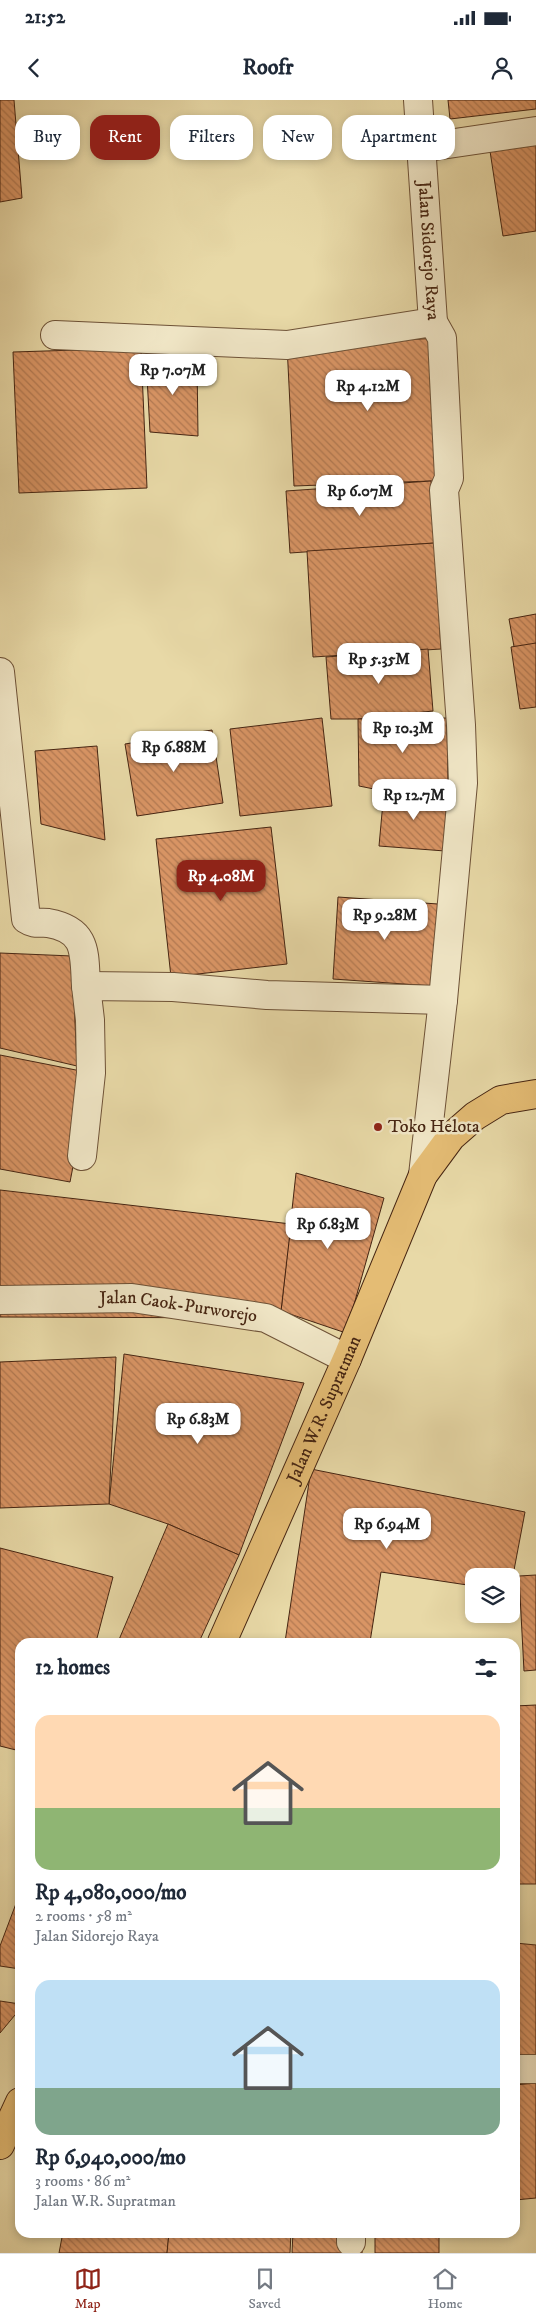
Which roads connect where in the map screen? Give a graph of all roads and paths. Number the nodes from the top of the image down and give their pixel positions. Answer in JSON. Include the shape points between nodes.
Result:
{"nodes":[{"id":1,"x":418,"y":100,"type":"edge"},
{"id":2,"x":419,"y":115,"type":"edge"},
{"id":3,"x":536,"y":130,"type":"edge"},
{"id":4,"x":455,"y":143,"type":"edge"},
{"id":5,"x":422,"y":160,"type":"edge"},
{"id":6,"x":433,"y":322,"type":"junction"},
{"id":7,"x":55,"y":335,"type":"dead end"},
{"id":8,"x":0,"y":672,"type":"edge"},
{"id":9,"x":86,"y":986,"type":"junction"},
{"id":10,"x":443,"y":1000,"type":"junction"},
{"id":11,"x":536,"y":1094,"type":"edge"},
{"id":12,"x":82,"y":1156,"type":"dead end"},
{"id":13,"x":422,"y":1175,"type":"junction"},
{"id":14,"x":0,"y":1300,"type":"edge"},
{"id":15,"x":347,"y":1359,"type":"junction"},
{"id":16,"x":224,"y":1638,"type":"edge"},
{"id":17,"x":520,"y":2069,"type":"edge"},
{"id":18,"x":536,"y":2069,"type":"edge"},
{"id":19,"x":15,"y":2113,"type":"edge"},
{"id":20,"x":0,"y":2145,"type":"edge"}],
"edges":[{"from":1,"to":2,"type":"street","name":"Jalan Sidorejo Raya"},
{"from":3,"to":4,"type":"street"},
{"from":5,"to":6,"type":"street","name":"Jalan Sidorejo Raya"},
{"from":6,"to":7,"type":"street","via":[[288,345]]},
{"from":6,"to":10,"type":"street","name":"Jalan Sidorejo Raya","via":[[442,338],[449,478],[444,490],[463,783]]},
{"from":8,"to":9,"type":"street","via":[[26,919],[32,924],[48,923],[79,937],[84,952]]},
{"from":9,"to":10,"type":"street"},
{"from":9,"to":12,"type":"street","via":[[91,1073]]},
{"from":10,"to":13,"type":"street","name":"Jalan Sidorejo Raya"},
{"from":11,"to":13,"type":"main road","name":"Jalan W.R. Supratman","via":[[501,1100],[474,1116],[451,1137]]},
{"from":13,"to":15,"type":"main road","name":"Jalan W.R. Supratman"},
{"from":14,"to":15,"type":"street","name":"Jalan Caok-Purworejo","via":[[132,1298],[266,1318]]},
{"from":15,"to":16,"type":"main road","name":"Jalan W.R. Supratman"},
{"from":17,"to":18,"type":"street"},
{"from":19,"to":20,"type":"main road"}]}
